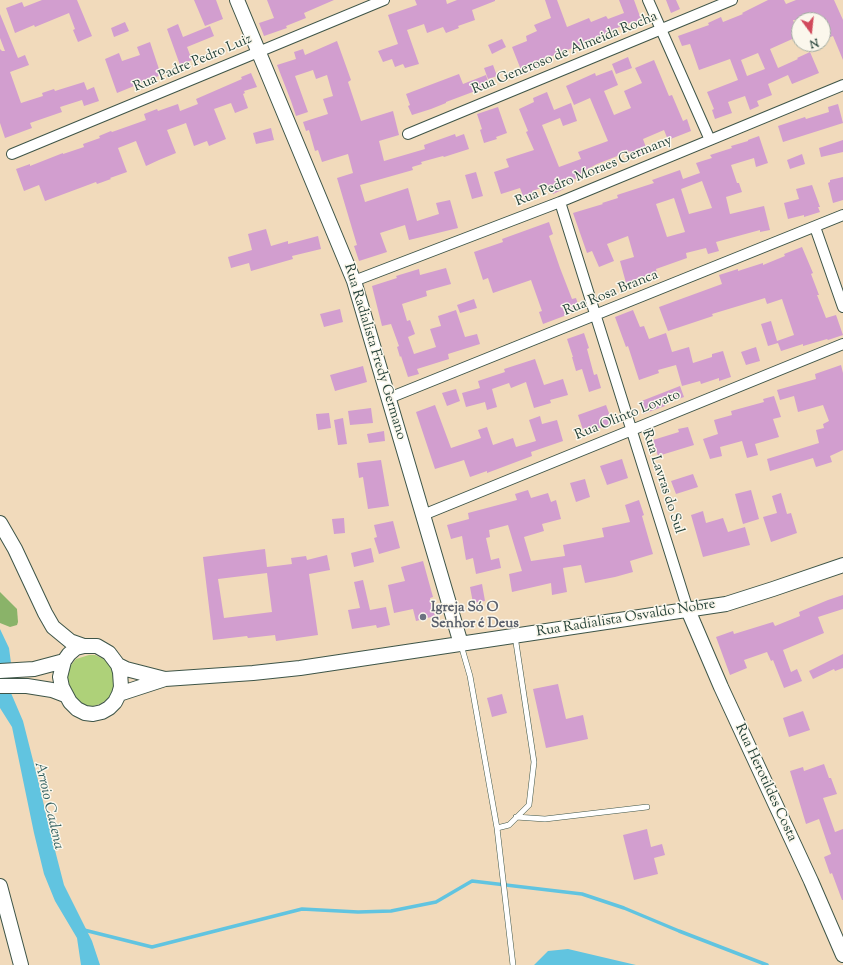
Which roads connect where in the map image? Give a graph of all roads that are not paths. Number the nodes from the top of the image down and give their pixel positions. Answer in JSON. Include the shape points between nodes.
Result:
{"nodes":[{"id":1,"x":237,"y":0,"type":"edge"},
{"id":2,"x":384,"y":0,"type":"edge"},
{"id":3,"x":648,"y":0,"type":"edge"},
{"id":4,"x":732,"y":0,"type":"edge"},
{"id":5,"x":661,"y":30,"type":"junction"},
{"id":6,"x":258,"y":52,"type":"junction"},
{"id":7,"x":843,"y":85,"type":"edge"},
{"id":8,"x":408,"y":134,"type":"dead end"},
{"id":9,"x":710,"y":140,"type":"junction"},
{"id":10,"x":12,"y":154,"type":"dead end"},
{"id":11,"x":560,"y":202,"type":"junction"},
{"id":12,"x":843,"y":216,"type":"edge"},
{"id":13,"x":815,"y":227,"type":"junction"},
{"id":14,"x":354,"y":281,"type":"junction"},
{"id":15,"x":843,"y":307,"type":"edge"},
{"id":16,"x":595,"y":315,"type":"junction"},
{"id":17,"x":843,"y":344,"type":"edge"},
{"id":18,"x":389,"y":398,"type":"junction"},
{"id":19,"x":631,"y":430,"type":"junction"},
{"id":20,"x":423,"y":515,"type":"junction"},
{"id":21,"x":0,"y":523,"type":"edge"},
{"id":22,"x":843,"y":565,"type":"edge"},
{"id":23,"x":688,"y":610,"type":"junction"},
{"id":24,"x":515,"y":636,"type":"junction"},
{"id":25,"x":461,"y":644,"type":"junction"},
{"id":26,"x":84,"y":646,"type":"junction"},
{"id":27,"x":64,"y":661,"type":"junction"},
{"id":28,"x":118,"y":665,"type":"junction"},
{"id":29,"x":0,"y":671,"type":"edge"},
{"id":30,"x":165,"y":679,"type":"junction"},
{"id":31,"x":0,"y":686,"type":"edge"},
{"id":32,"x":119,"y":694,"type":"junction"},
{"id":33,"x":65,"y":695,"type":"junction"},
{"id":34,"x":647,"y":807,"type":"dead end"},
{"id":35,"x":516,"y":817,"type":"junction"},
{"id":36,"x":497,"y":828,"type":"junction"},
{"id":37,"x":0,"y":886,"type":"edge"},
{"id":38,"x":843,"y":955,"type":"edge"},
{"id":39,"x":20,"y":965,"type":"edge"},
{"id":40,"x":513,"y":965,"type":"edge"}],
"edges":[{"from":1,"to":6,"type":"street","name":"Rua Radialista Fredy Germano"},
{"from":2,"to":6,"type":"street","name":"Rua Padre Pedro Luiz"},
{"from":3,"to":5,"type":"street"},
{"from":4,"to":5,"type":"street","name":"Rua Generoso de Almeida Rocha"},
{"from":5,"to":8,"type":"street","name":"Rua Generoso de Almeida Rocha"},
{"from":5,"to":9,"type":"street"},
{"from":6,"to":10,"type":"street","name":"Rua Padre Pedro Luiz"},
{"from":6,"to":14,"type":"street","name":"Rua Radialista Fredy Germano"},
{"from":7,"to":9,"type":"street","name":"Rua Pedro Moraes Germany"},
{"from":9,"to":11,"type":"street","name":"Rua Pedro Moraes Germany"},
{"from":11,"to":14,"type":"street","name":"Rua Pedro Moraes Germany"},
{"from":11,"to":16,"type":"street","name":"Rua Lavras do Sul"},
{"from":12,"to":13,"type":"street","name":"Rua Rosa Branca"},
{"from":13,"to":15,"type":"street"},
{"from":13,"to":16,"type":"street","name":"Rua Rosa Branca"},
{"from":14,"to":18,"type":"street","name":"Rua Radialista Fredy Germano"},
{"from":16,"to":18,"type":"street","name":"Rua Rosa Branca"},
{"from":16,"to":19,"type":"street","name":"Rua Lavras do Sul"},
{"from":17,"to":19,"type":"street","name":"Rua Olinto Lovato"},
{"from":18,"to":20,"type":"street","name":"Rua Radialista Fredy Germano"},
{"from":19,"to":20,"type":"street","name":"Rua Olinto Lovato"},
{"from":19,"to":23,"type":"street","name":"Rua Lavras do Sul"},
{"from":20,"to":25,"type":"street","name":"Rua Radialista Fredy Germano"},
{"from":21,"to":26,"type":"street","via":[[53,626],[70,641]]},
{"from":22,"to":23,"type":"street","name":"Rua Radialista Osvaldo Nobre","via":[[726,604]]},
{"from":23,"to":24,"type":"street","name":"Rua Radialista Osvaldo Nobre"},
{"from":23,"to":38,"type":"street","name":"Rua Herotildes Costa"},
{"from":24,"to":25,"type":"street","name":"Rua Radialista Osvaldo Nobre"},
{"from":24,"to":35,"type":"lane","via":[[534,762],[529,805]]},
{"from":25,"to":30,"type":"street","name":"Rua Radialista Osvaldo Nobre","via":[[300,668]]},
{"from":25,"to":36,"type":"lane","via":[[470,676]]},
{"from":26,"to":27,"type":"street","via":[[76,648]]},
{"from":26,"to":28,"type":"street","via":[[97,646],[109,653]]},
{"from":27,"to":29,"type":"street","via":[[26,670]]},
{"from":27,"to":33,"type":"street","via":[[60,677]]},
{"from":28,"to":30,"type":"street","name":"Rua Radialista Osvaldo Nobre"},
{"from":28,"to":32,"type":"street","via":[[121,679]]},
{"from":30,"to":32,"type":"street","name":"Rua Radialista Osvaldo Nobre"},
{"from":31,"to":33,"type":"street","via":[[26,686]]},
{"from":32,"to":33,"type":"street","via":[[109,708],[93,714],[77,709]]},
{"from":34,"to":35,"type":"lane","via":[[545,820]]},
{"from":35,"to":36,"type":"lane","via":[[509,825]]},
{"from":36,"to":40,"type":"lane"},
{"from":37,"to":39,"type":"street"}]}
